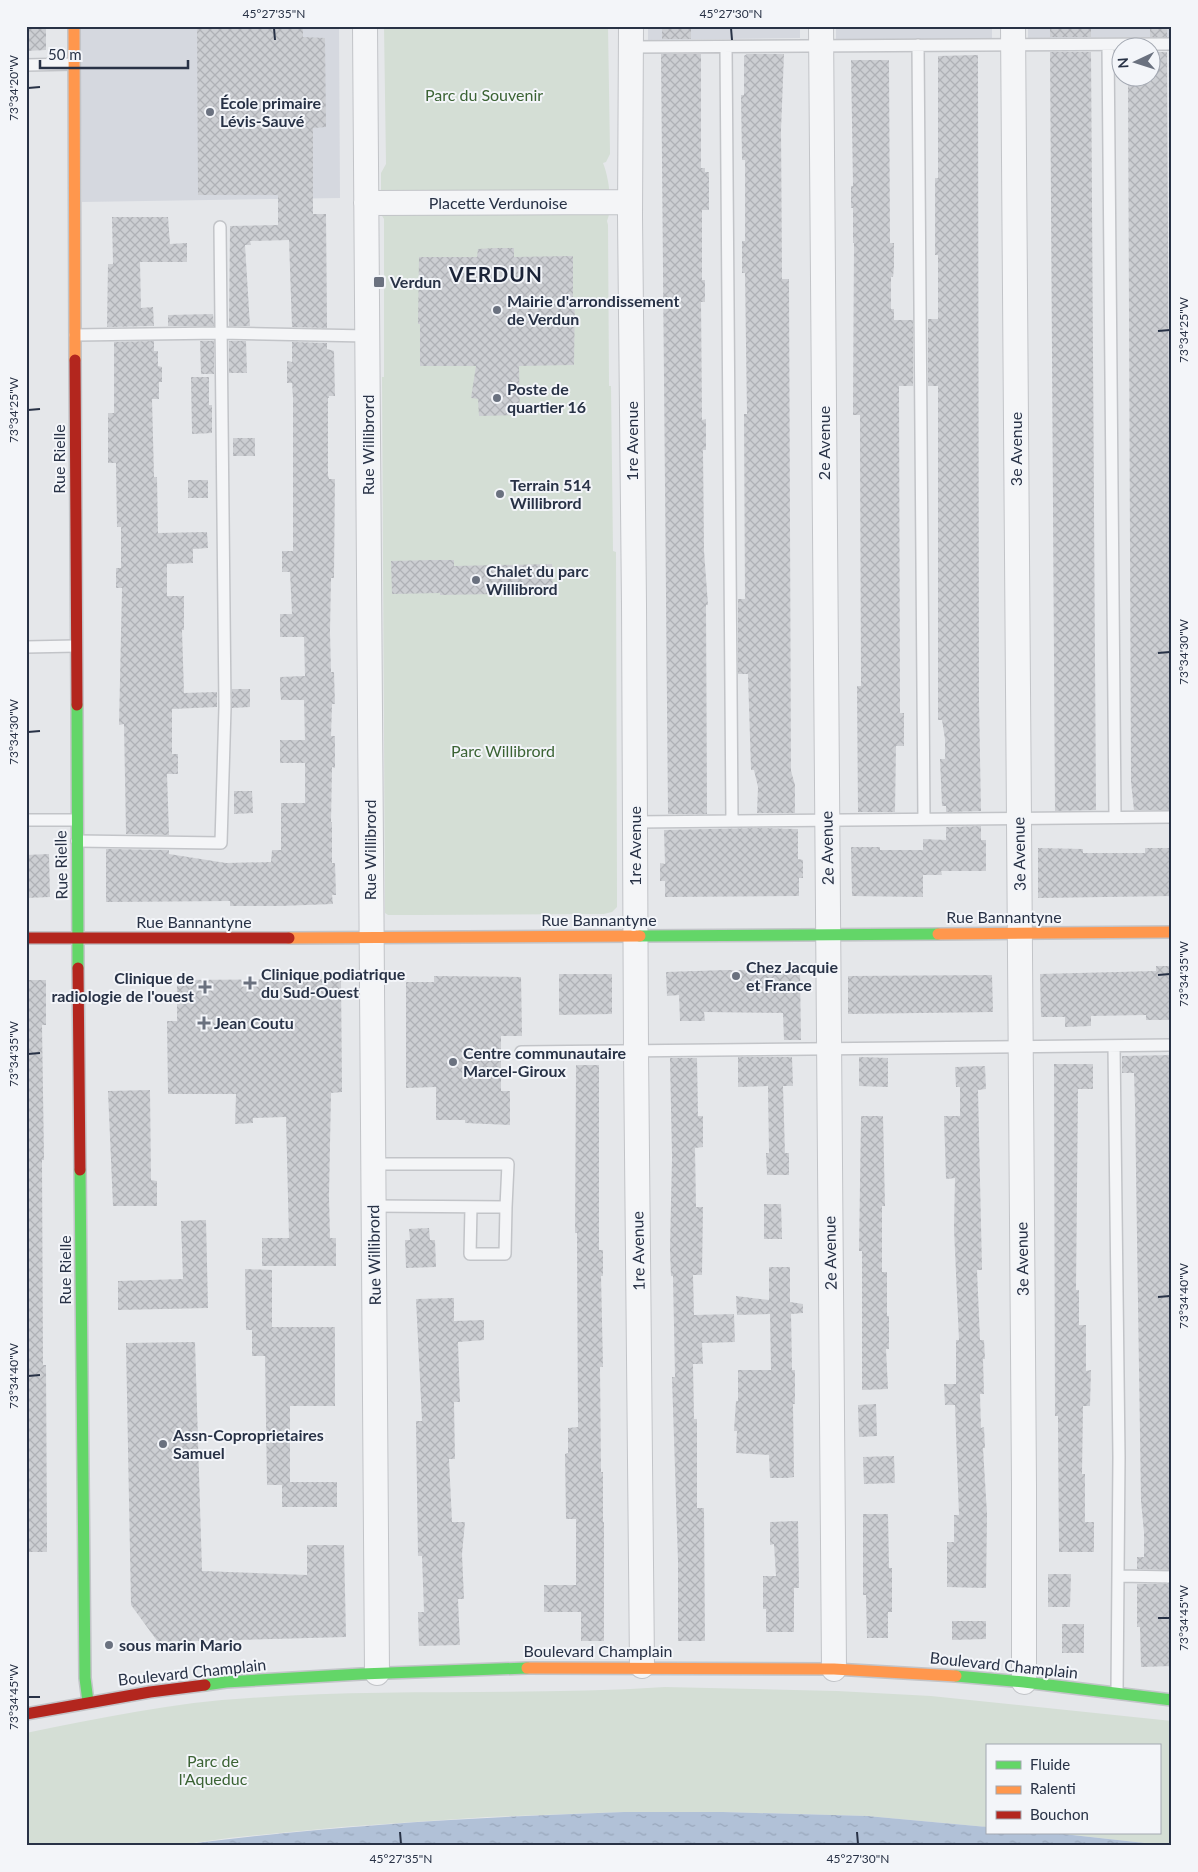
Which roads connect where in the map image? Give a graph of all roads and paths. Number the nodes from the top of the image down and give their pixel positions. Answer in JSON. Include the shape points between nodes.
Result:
{"nodes":[{"id":1,"x":74,"y":26,"type":"edge"},
{"id":2,"x":365,"y":26,"type":"edge"},
{"id":3,"x":1013,"y":35,"type":"edge"},
{"id":4,"x":631,"y":36,"type":"edge"},
{"id":5,"x":821,"y":36,"type":"edge"},
{"id":6,"x":1172,"y":44,"type":"edge"},
{"id":7,"x":918,"y":45,"type":"junction"},
{"id":8,"x":1108,"y":45,"type":"junction"},
{"id":9,"x":726,"y":46,"type":"junction"},
{"id":10,"x":26,"y":64,"type":"edge"},
{"id":11,"x":74,"y":64,"type":"junction"},
{"id":12,"x":630,"y":202,"type":"junction"},
{"id":13,"x":366,"y":203,"type":"junction"},
{"id":14,"x":220,"y":227,"type":"dead end"},
{"id":15,"x":221,"y":333,"type":"junction"},
{"id":16,"x":75,"y":335,"type":"junction"},
{"id":17,"x":367,"y":336,"type":"junction"},
{"id":18,"x":76,"y":646,"type":"junction"},
{"id":19,"x":26,"y":647,"type":"edge"},
{"id":20,"x":1115,"y":817,"type":"junction"},
{"id":21,"x":1172,"y":817,"type":"edge"},
{"id":22,"x":1019,"y":818,"type":"junction"},
{"id":23,"x":826,"y":819,"type":"junction"},
{"id":24,"x":924,"y":819,"type":"junction"},
{"id":25,"x":26,"y":820,"type":"edge"},
{"id":26,"x":77,"y":820,"type":"junction"},
{"id":27,"x":732,"y":821,"type":"junction"},
{"id":28,"x":635,"y":822,"type":"junction"},
{"id":29,"x":77,"y":840,"type":"junction"},
{"id":30,"x":1172,"y":932,"type":"edge"},
{"id":31,"x":1020,"y":933,"type":"junction"},
{"id":32,"x":828,"y":934,"type":"junction"},
{"id":33,"x":636,"y":936,"type":"junction"},
{"id":34,"x":26,"y":938,"type":"edge"},
{"id":35,"x":79,"y":938,"type":"junction"},
{"id":36,"x":371,"y":938,"type":"junction"},
{"id":37,"x":1172,"y":1045,"type":"edge"},
{"id":38,"x":1020,"y":1046,"type":"junction"},
{"id":39,"x":1114,"y":1046,"type":"junction"},
{"id":40,"x":828,"y":1049,"type":"junction"},
{"id":41,"x":636,"y":1051,"type":"junction"},
{"id":42,"x":521,"y":1052,"type":"dead end"},
{"id":43,"x":373,"y":1164,"type":"junction"},
{"id":44,"x":373,"y":1206,"type":"junction"},
{"id":45,"x":471,"y":1207,"type":"junction"},
{"id":46,"x":506,"y":1207,"type":"junction"},
{"id":47,"x":1119,"y":1576,"type":"junction"},
{"id":48,"x":1172,"y":1577,"type":"edge"},
{"id":49,"x":642,"y":1666,"type":"junction"},
{"id":50,"x":834,"y":1670,"type":"junction"},
{"id":51,"x":377,"y":1673,"type":"junction"},
{"id":52,"x":1024,"y":1682,"type":"junction"},
{"id":53,"x":1117,"y":1693,"type":"junction"},
{"id":54,"x":1172,"y":1700,"type":"edge"},
{"id":55,"x":88,"y":1702,"type":"junction"},
{"id":56,"x":26,"y":1714,"type":"edge"}],
"edges":[{"from":1,"to":11,"type":"street","name":"Rue Rielle"},
{"from":2,"to":13,"type":"street","name":"Rue Willibrord"},
{"from":3,"to":7,"type":"lane"},
{"from":3,"to":8,"type":"lane"},
{"from":3,"to":22,"type":"street","name":"3e Avenue"},
{"from":4,"to":9,"type":"lane"},
{"from":4,"to":12,"type":"street","name":"1re Avenue"},
{"from":5,"to":7,"type":"lane"},
{"from":5,"to":9,"type":"lane"},
{"from":5,"to":23,"type":"street","name":"2e Avenue"},
{"from":6,"to":8,"type":"lane"},
{"from":7,"to":24,"type":"lane"},
{"from":8,"to":20,"type":"lane"},
{"from":9,"to":27,"type":"lane"},
{"from":10,"to":11,"type":"lane"},
{"from":11,"to":16,"type":"street","name":"Rue Rielle"},
{"from":12,"to":13,"type":"street","name":"Placette Verdunoise"},
{"from":12,"to":28,"type":"street","name":"1re Avenue"},
{"from":13,"to":17,"type":"street","name":"Rue Willibrord"},
{"from":14,"to":15,"type":"lane"},
{"from":15,"to":16,"type":"lane"},
{"from":15,"to":17,"type":"lane"},
{"from":15,"to":29,"type":"lane","via":[[225,698],[221,843]]},
{"from":16,"to":18,"type":"street","name":"Rue Rielle"},
{"from":17,"to":36,"type":"street","name":"Rue Willibrord"},
{"from":18,"to":19,"type":"lane"},
{"from":18,"to":26,"type":"street","name":"Rue Rielle"},
{"from":20,"to":21,"type":"lane"},
{"from":20,"to":22,"type":"lane"},
{"from":22,"to":24,"type":"lane"},
{"from":22,"to":31,"type":"street","name":"3e Avenue"},
{"from":23,"to":24,"type":"lane"},
{"from":23,"to":27,"type":"lane"},
{"from":23,"to":32,"type":"street","name":"2e Avenue"},
{"from":25,"to":26,"type":"lane"},
{"from":26,"to":29,"type":"street","name":"Rue Rielle"},
{"from":27,"to":28,"type":"lane"},
{"from":28,"to":33,"type":"street","name":"1re Avenue"},
{"from":29,"to":35,"type":"street","name":"Rue Rielle"},
{"from":30,"to":31,"type":"street","name":"Rue Bannantyne"},
{"from":31,"to":32,"type":"street","name":"Rue Bannantyne"},
{"from":31,"to":38,"type":"street","name":"3e Avenue"},
{"from":32,"to":33,"type":"street","name":"Rue Bannantyne"},
{"from":32,"to":40,"type":"street","name":"2e Avenue"},
{"from":33,"to":36,"type":"street","name":"Rue Bannantyne"},
{"from":33,"to":41,"type":"street","name":"1re Avenue"},
{"from":34,"to":35,"type":"street","name":"Rue Bannantyne"},
{"from":35,"to":36,"type":"street","name":"Rue Bannantyne"},
{"from":35,"to":55,"type":"street","name":"Rue Rielle","via":[[85,1678]]},
{"from":36,"to":43,"type":"street","name":"Rue Willibrord"},
{"from":37,"to":39,"type":"lane"},
{"from":38,"to":39,"type":"lane"},
{"from":38,"to":40,"type":"lane"},
{"from":38,"to":52,"type":"street","name":"3e Avenue"},
{"from":39,"to":47,"type":"lane"},
{"from":40,"to":41,"type":"lane"},
{"from":40,"to":50,"type":"street","name":"2e Avenue"},
{"from":41,"to":42,"type":"lane"},
{"from":41,"to":49,"type":"street","name":"1re Avenue"},
{"from":43,"to":44,"type":"street","name":"Rue Willibrord"},
{"from":43,"to":46,"type":"lane","via":[[508,1164]]},
{"from":44,"to":45,"type":"lane"},
{"from":44,"to":51,"type":"street","name":"Rue Willibrord"},
{"from":45,"to":46,"type":"lane"},
{"from":45,"to":46,"type":"lane","via":[[470,1254],[505,1254]]},
{"from":47,"to":48,"type":"lane"},
{"from":47,"to":53,"type":"lane"},
{"from":49,"to":50,"type":"street","name":"Boulevard Champlain"},
{"from":49,"to":51,"type":"street","name":"Boulevard Champlain"},
{"from":50,"to":52,"type":"street","name":"Boulevard Champlain"},
{"from":51,"to":55,"type":"street","name":"Boulevard Champlain","via":[[202,1685]]},
{"from":52,"to":53,"type":"street","name":"Boulevard Champlain"},
{"from":53,"to":54,"type":"street","name":"Boulevard Champlain"},
{"from":55,"to":56,"type":"street","name":"Boulevard Champlain"}]}
